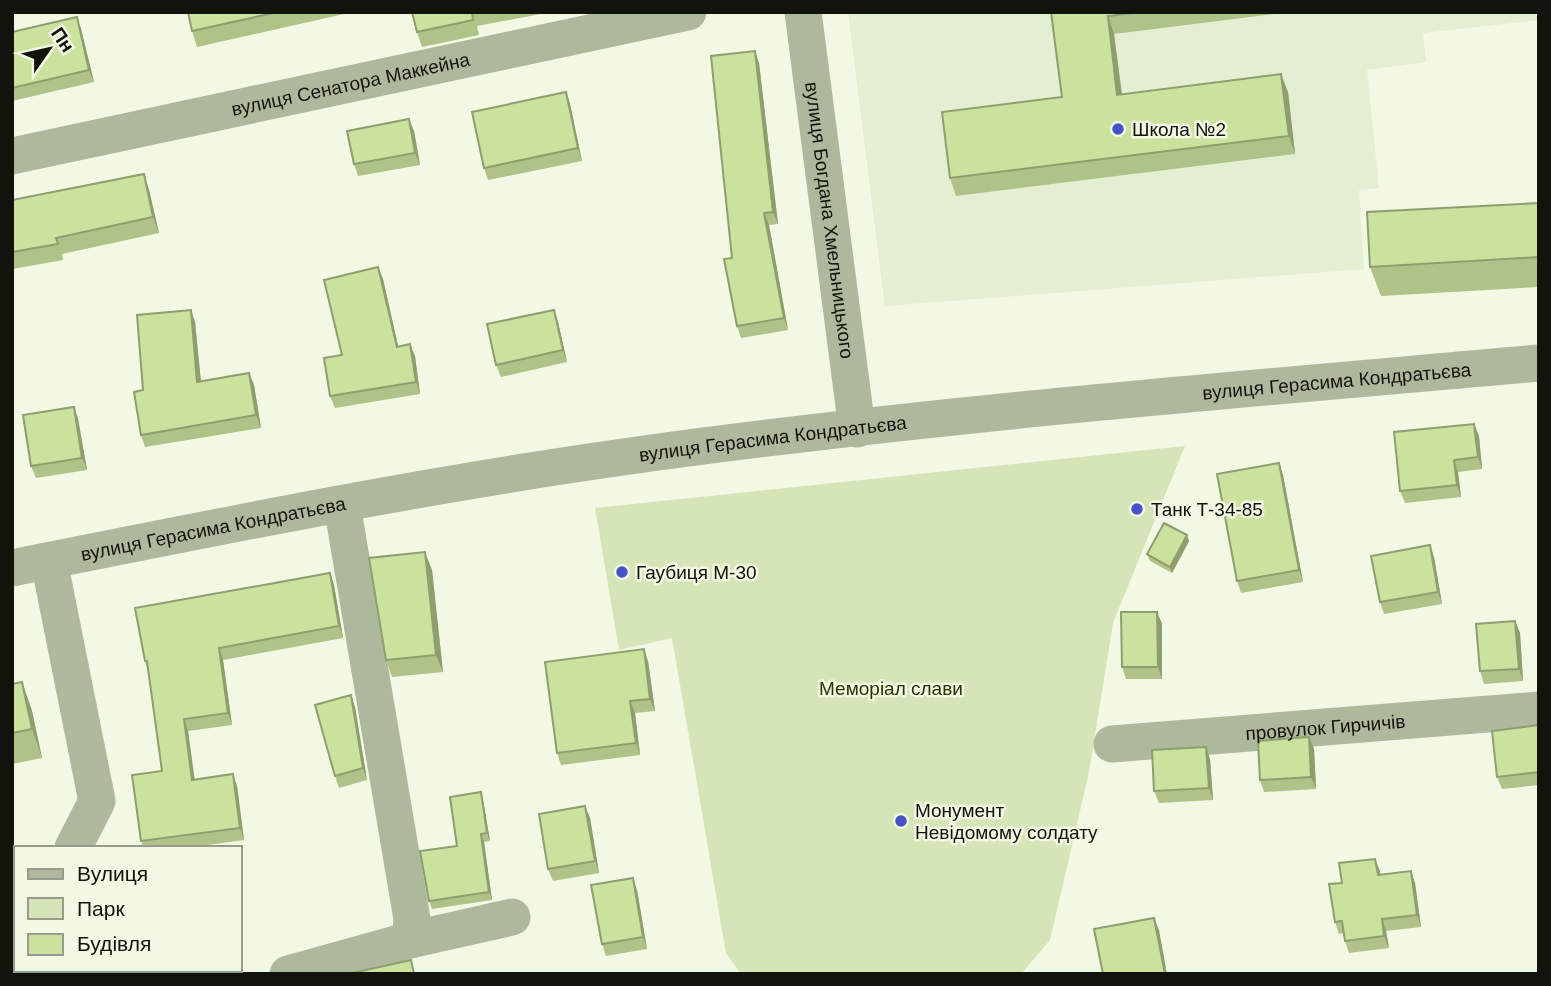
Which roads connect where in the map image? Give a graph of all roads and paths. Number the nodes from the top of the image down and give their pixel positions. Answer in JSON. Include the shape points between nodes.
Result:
{"nodes":[{"id":1,"x":688,"y":12,"type":"edge"},
{"id":2,"x":803,"y":12,"type":"edge"},
{"id":3,"x":12,"y":156,"type":"edge"},
{"id":4,"x":1539,"y":363,"type":"edge"},
{"id":5,"x":857,"y":429,"type":"junction"},
{"id":6,"x":342,"y":505,"type":"junction"},
{"id":7,"x":49,"y":561,"type":"junction"},
{"id":8,"x":12,"y":568,"type":"edge"},
{"id":9,"x":1539,"y":710,"type":"edge"},
{"id":10,"x":1112,"y":744,"type":"dead end"},
{"id":11,"x":74,"y":846,"type":"edge"},
{"id":12,"x":512,"y":916,"type":"dead end"},
{"id":13,"x":410,"y":940,"type":"junction"},
{"id":14,"x":288,"y":974,"type":"edge"}],
"edges":[{"from":1,"to":3,"type":"street","name":"вулиця Сенатора Маккейна"},
{"from":2,"to":5,"type":"street","name":"вулиця Богдана Хмельницького"},
{"from":4,"to":5,"type":"street","name":"вулиця Герасима Кондратьєва"},
{"from":5,"to":6,"type":"street","name":"вулиця Герасима Кондратьєва","via":[[628,457]]},
{"from":6,"to":7,"type":"street","name":"вулиця Герасима Кондратьєва"},
{"from":6,"to":13,"type":"street","via":[[412,919]]},
{"from":7,"to":8,"type":"street","name":"вулиця Герасима Кондратьєва"},
{"from":7,"to":11,"type":"street","via":[[97,801]]},
{"from":9,"to":10,"type":"street","name":"провулок Гирчичів"},
{"from":12,"to":13,"type":"street"},
{"from":13,"to":14,"type":"street"}]}
